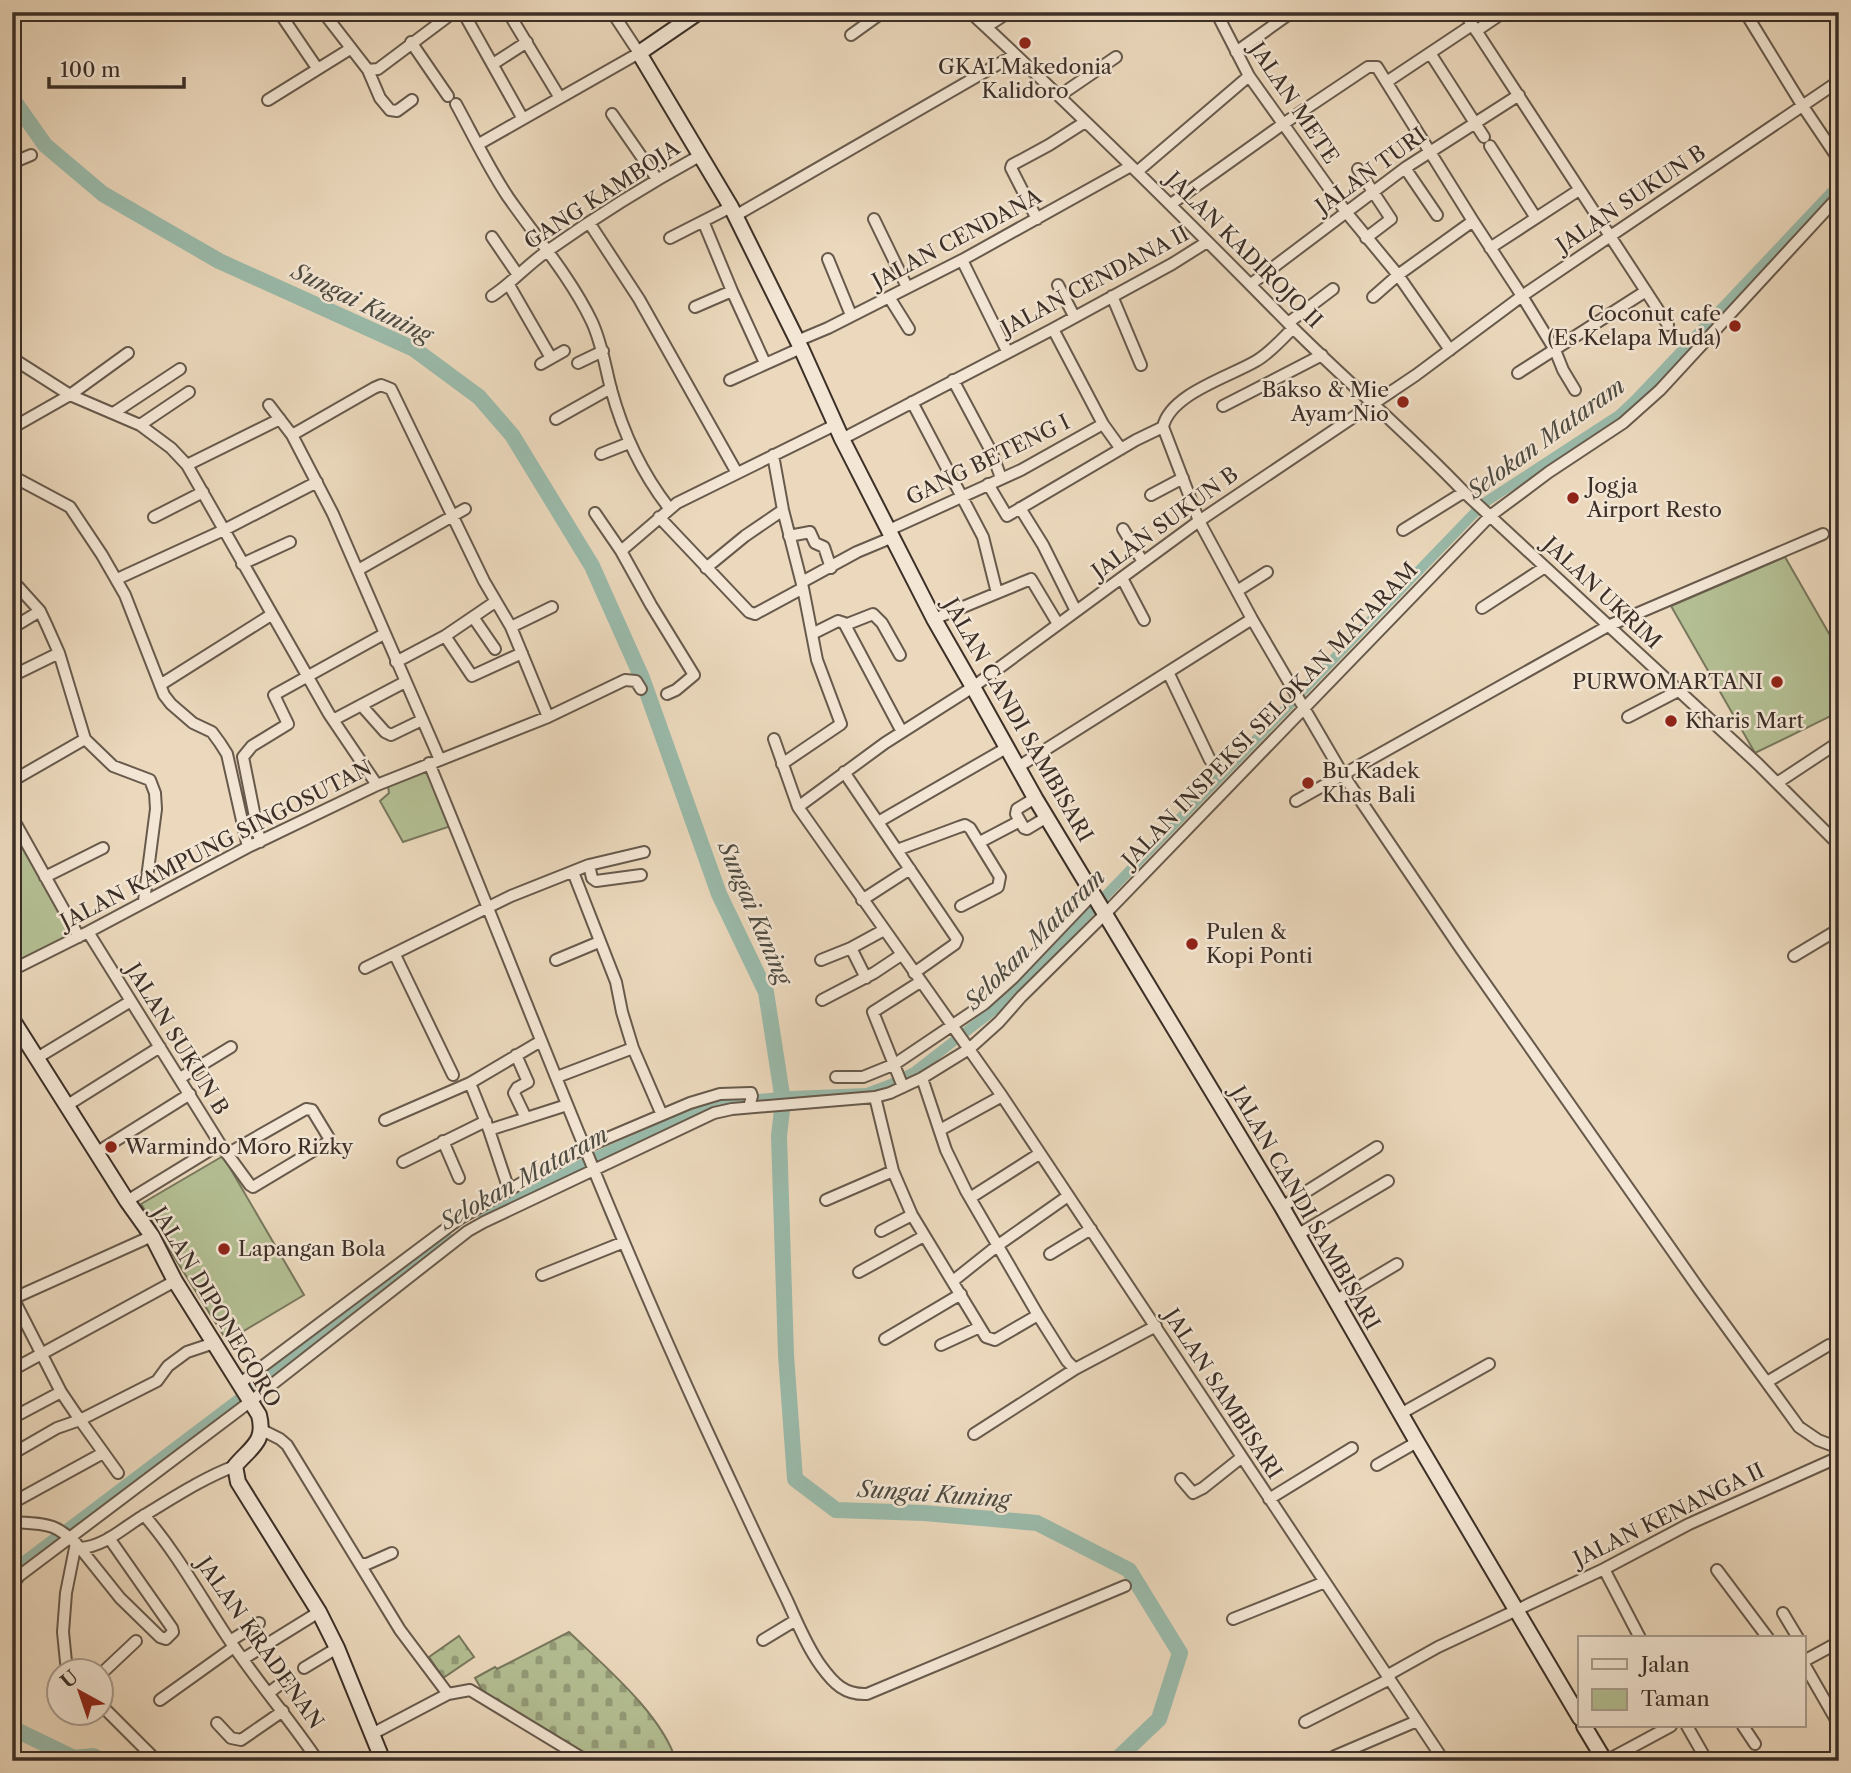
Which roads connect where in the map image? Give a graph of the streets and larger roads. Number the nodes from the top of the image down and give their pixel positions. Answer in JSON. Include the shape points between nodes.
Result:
{"nodes":[{"id":1,"x":279,"y":12,"type":"edge"},
{"id":2,"x":323,"y":12,"type":"edge"},
{"id":3,"x":431,"y":12,"type":"edge"},
{"id":4,"x":454,"y":12,"type":"edge"},
{"id":5,"x":463,"y":12,"type":"edge"},
{"id":6,"x":508,"y":12,"type":"edge"},
{"id":7,"x":612,"y":12,"type":"edge"},
{"id":8,"x":699,"y":12,"type":"edge"},
{"id":9,"x":883,"y":12,"type":"edge"},
{"id":10,"x":970,"y":12,"type":"edge"},
{"id":11,"x":1009,"y":12,"type":"edge"},
{"id":12,"x":1292,"y":12,"type":"edge"},
{"id":13,"x":1464,"y":12,"type":"edge"},
{"id":14,"x":1504,"y":12,"type":"edge"},
{"id":15,"x":1745,"y":12,"type":"edge"},
{"id":16,"x":1221,"y":14,"type":"edge"},
{"id":17,"x":439,"y":23,"type":"junction"},
{"id":18,"x":986,"y":27,"type":"junction"},
{"id":19,"x":1474,"y":28,"type":"junction"},
{"id":20,"x":851,"y":35,"type":"dead end"},
{"id":21,"x":411,"y":42,"type":"junction"},
{"id":22,"x":527,"y":42,"type":"junction"},
{"id":23,"x":349,"y":49,"type":"junction"},
{"id":24,"x":1236,"y":52,"type":"junction"},
{"id":25,"x":1430,"y":52,"type":"junction"},
{"id":26,"x":639,"y":53,"type":"junction"},
{"id":27,"x":1014,"y":55,"type":"junction"},
{"id":28,"x":1116,"y":57,"type":"dead end"},
{"id":29,"x":493,"y":64,"type":"junction"},
{"id":30,"x":317,"y":68,"type":"junction"},
{"id":31,"x":368,"y":70,"type":"junction"},
{"id":32,"x":1248,"y":76,"type":"junction"},
{"id":33,"x":1388,"y":80,"type":"junction"},
{"id":34,"x":1839,"y":81,"type":"edge"},
{"id":35,"x":1519,"y":95,"type":"junction"},
{"id":36,"x":1059,"y":96,"type":"junction"},
{"id":37,"x":272,"y":97,"type":"dead end"},
{"id":38,"x":559,"y":98,"type":"junction"},
{"id":39,"x":412,"y":100,"type":"dead end"},
{"id":40,"x":1802,"y":105,"type":"junction"},
{"id":41,"x":612,"y":114,"type":"dead end"},
{"id":42,"x":523,"y":119,"type":"junction"},
{"id":43,"x":1085,"y":122,"type":"junction"},
{"id":44,"x":1475,"y":122,"type":"junction"},
{"id":45,"x":1283,"y":124,"type":"junction"},
{"id":46,"x":479,"y":144,"type":"junction"},
{"id":47,"x":1431,"y":151,"type":"junction"},
{"id":48,"x":31,"y":155,"type":"dead end"},
{"id":49,"x":701,"y":155,"type":"junction"},
{"id":50,"x":1839,"y":160,"type":"edge"},
{"id":51,"x":12,"y":163,"type":"edge"},
{"id":52,"x":1134,"y":168,"type":"junction"},
{"id":53,"x":1405,"y":168,"type":"junction"},
{"id":54,"x":1358,"y":169,"type":"dead end"},
{"id":55,"x":657,"y":179,"type":"junction"},
{"id":56,"x":1579,"y":190,"type":"junction"},
{"id":57,"x":1373,"y":192,"type":"junction"},
{"id":58,"x":1839,"y":196,"type":"edge"},
{"id":59,"x":1171,"y":204,"type":"junction"},
{"id":60,"x":733,"y":212,"type":"junction"},
{"id":61,"x":1346,"y":212,"type":"junction"},
{"id":62,"x":1437,"y":215,"type":"dead end"},
{"id":63,"x":1535,"y":218,"type":"junction"},
{"id":64,"x":874,"y":219,"type":"dead end"},
{"id":65,"x":1037,"y":219,"type":"junction"},
{"id":66,"x":703,"y":221,"type":"junction"},
{"id":67,"x":1473,"y":221,"type":"junction"},
{"id":68,"x":590,"y":224,"type":"junction"},
{"id":69,"x":1611,"y":236,"type":"junction"},
{"id":70,"x":492,"y":237,"type":"dead end"},
{"id":71,"x":670,"y":238,"type":"dead end"},
{"id":72,"x":1366,"y":238,"type":"junction"},
{"id":73,"x":1207,"y":242,"type":"junction"},
{"id":74,"x":1490,"y":248,"type":"junction"},
{"id":75,"x":546,"y":252,"type":"junction"},
{"id":76,"x":828,"y":259,"type":"dead end"},
{"id":77,"x":962,"y":260,"type":"junction"},
{"id":78,"x":518,"y":275,"type":"junction"},
{"id":79,"x":1398,"y":275,"type":"junction"},
{"id":80,"x":1251,"y":284,"type":"junction"},
{"id":81,"x":509,"y":285,"type":"junction"},
{"id":82,"x":1058,"y":285,"type":"dead end"},
{"id":83,"x":907,"y":287,"type":"junction"},
{"id":84,"x":1333,"y":289,"type":"dead end"},
{"id":85,"x":732,"y":291,"type":"junction"},
{"id":86,"x":1646,"y":291,"type":"junction"},
{"id":87,"x":492,"y":296,"type":"dead end"},
{"id":88,"x":1112,"y":296,"type":"junction"},
{"id":89,"x":1522,"y":296,"type":"junction"},
{"id":90,"x":889,"y":297,"type":"junction"},
{"id":91,"x":1373,"y":297,"type":"dead end"},
{"id":92,"x":695,"y":307,"type":"dead end"},
{"id":93,"x":851,"y":315,"type":"junction"},
{"id":94,"x":1074,"y":316,"type":"junction"},
{"id":95,"x":1291,"y":325,"type":"junction"},
{"id":96,"x":1668,"y":325,"type":"dead end"},
{"id":97,"x":909,"y":329,"type":"dead end"},
{"id":98,"x":1053,"y":329,"type":"junction"},
{"id":99,"x":799,"y":345,"type":"junction"},
{"id":100,"x":1450,"y":350,"type":"junction"},
{"id":101,"x":1555,"y":350,"type":"junction"},
{"id":102,"x":564,"y":351,"type":"dead end"},
{"id":103,"x":603,"y":351,"type":"junction"},
{"id":104,"x":1004,"y":352,"type":"junction"},
{"id":105,"x":128,"y":353,"type":"dead end"},
{"id":106,"x":1322,"y":355,"type":"junction"},
{"id":107,"x":12,"y":358,"type":"edge"},
{"id":108,"x":578,"y":363,"type":"dead end"},
{"id":109,"x":765,"y":363,"type":"junction"},
{"id":110,"x":1141,"y":365,"type":"dead end"},
{"id":111,"x":180,"y":369,"type":"dead end"},
{"id":112,"x":1518,"y":373,"type":"dead end"},
{"id":113,"x":730,"y":380,"type":"dead end"},
{"id":114,"x":953,"y":380,"type":"junction"},
{"id":115,"x":611,"y":388,"type":"junction"},
{"id":116,"x":1575,"y":390,"type":"dead end"},
{"id":117,"x":188,"y":392,"type":"dead end"},
{"id":118,"x":70,"y":395,"type":"junction"},
{"id":119,"x":912,"y":402,"type":"junction"},
{"id":120,"x":1372,"y":403,"type":"junction"},
{"id":121,"x":269,"y":405,"type":"dead end"},
{"id":122,"x":1223,"y":406,"type":"dead end"},
{"id":123,"x":115,"y":412,"type":"junction"},
{"id":124,"x":280,"y":419,"type":"junction"},
{"id":125,"x":556,"y":419,"type":"dead end"},
{"id":126,"x":1103,"y":424,"type":"junction"},
{"id":127,"x":140,"y":425,"type":"junction"},
{"id":128,"x":835,"y":425,"type":"junction"},
{"id":129,"x":1163,"y":427,"type":"junction"},
{"id":130,"x":12,"y":428,"type":"edge"},
{"id":131,"x":292,"y":435,"type":"junction"},
{"id":132,"x":842,"y":439,"type":"junction"},
{"id":133,"x":629,"y":443,"type":"junction"},
{"id":134,"x":1121,"y":449,"type":"junction"},
{"id":135,"x":601,"y":454,"type":"dead end"},
{"id":136,"x":773,"y":455,"type":"junction"},
{"id":137,"x":187,"y":465,"type":"junction"},
{"id":138,"x":737,"y":473,"type":"junction"},
{"id":139,"x":12,"y":476,"type":"edge"},
{"id":140,"x":1001,"y":478,"type":"junction"},
{"id":141,"x":1183,"y":478,"type":"junction"},
{"id":142,"x":317,"y":482,"type":"junction"},
{"id":143,"x":988,"y":484,"type":"junction"},
{"id":144,"x":203,"y":492,"type":"junction"},
{"id":145,"x":1464,"y":492,"type":"junction"},
{"id":146,"x":1151,"y":495,"type":"dead end"},
{"id":147,"x":960,"y":496,"type":"junction"},
{"id":148,"x":669,"y":508,"type":"junction"},
{"id":149,"x":1020,"y":508,"type":"junction"},
{"id":150,"x":465,"y":509,"type":"dead end"},
{"id":151,"x":783,"y":510,"type":"junction"},
{"id":152,"x":595,"y":513,"type":"dead end"},
{"id":153,"x":1487,"y":513,"type":"junction"},
{"id":154,"x":155,"y":517,"type":"dead end"},
{"id":155,"x":452,"y":517,"type":"junction"},
{"id":156,"x":659,"y":517,"type":"junction"},
{"id":157,"x":1199,"y":521,"type":"junction"},
{"id":158,"x":1123,"y":528,"type":"dead end"},
{"id":159,"x":224,"y":530,"type":"junction"},
{"id":160,"x":1403,"y":530,"type":"dead end"},
{"id":161,"x":891,"y":533,"type":"junction"},
{"id":162,"x":1823,"y":534,"type":"dead end"},
{"id":163,"x":789,"y":536,"type":"junction"},
{"id":164,"x":290,"y":542,"type":"dead end"},
{"id":165,"x":621,"y":551,"type":"junction"},
{"id":166,"x":1143,"y":562,"type":"junction"},
{"id":167,"x":242,"y":564,"type":"junction"},
{"id":168,"x":1545,"y":567,"type":"junction"},
{"id":169,"x":706,"y":568,"type":"junction"},
{"id":170,"x":831,"y":568,"type":"junction"},
{"id":171,"x":358,"y":570,"type":"junction"},
{"id":172,"x":1267,"y":572,"type":"dead end"},
{"id":173,"x":1122,"y":578,"type":"junction"},
{"id":174,"x":117,"y":579,"type":"junction"},
{"id":175,"x":14,"y":584,"type":"edge"},
{"id":176,"x":802,"y":585,"type":"junction"},
{"id":177,"x":1237,"y":591,"type":"junction"},
{"id":178,"x":996,"y":593,"type":"junction"},
{"id":179,"x":495,"y":602,"type":"junction"},
{"id":180,"x":552,"y":607,"type":"dead end"},
{"id":181,"x":1482,"y":608,"type":"dead end"},
{"id":182,"x":40,"y":611,"type":"junction"},
{"id":183,"x":1076,"y":611,"type":"junction"},
{"id":184,"x":271,"y":615,"type":"junction"},
{"id":185,"x":473,"y":617,"type":"junction"},
{"id":186,"x":934,"y":619,"type":"junction"},
{"id":187,"x":1252,"y":619,"type":"junction"},
{"id":188,"x":1144,"y":620,"type":"dead end"},
{"id":189,"x":1058,"y":624,"type":"junction"},
{"id":190,"x":845,"y":625,"type":"junction"},
{"id":191,"x":1608,"y":626,"type":"junction"},
{"id":192,"x":511,"y":627,"type":"junction"},
{"id":193,"x":12,"y":628,"type":"edge"},
{"id":194,"x":384,"y":634,"type":"junction"},
{"id":195,"x":812,"y":634,"type":"junction"},
{"id":196,"x":444,"y":636,"type":"junction"},
{"id":197,"x":495,"y":649,"type":"dead end"},
{"id":198,"x":59,"y":653,"type":"junction"},
{"id":199,"x":522,"y":653,"type":"junction"},
{"id":200,"x":900,"y":655,"type":"dead end"},
{"id":201,"x":396,"y":662,"type":"junction"},
{"id":202,"x":1168,"y":672,"type":"junction"},
{"id":203,"x":12,"y":676,"type":"edge"},
{"id":204,"x":307,"y":676,"type":"junction"},
{"id":205,"x":405,"y":682,"type":"junction"},
{"id":206,"x":160,"y":685,"type":"junction"},
{"id":207,"x":973,"y":687,"type":"junction"},
{"id":208,"x":641,"y":689,"type":"dead end"},
{"id":209,"x":1678,"y":691,"type":"junction"},
{"id":210,"x":667,"y":694,"type":"dead end"},
{"id":211,"x":1303,"y":704,"type":"junction"},
{"id":212,"x":361,"y":705,"type":"junction"},
{"id":213,"x":548,"y":717,"type":"junction"},
{"id":214,"x":1628,"y":717,"type":"dead end"},
{"id":215,"x":333,"y":720,"type":"junction"},
{"id":216,"x":422,"y":720,"type":"junction"},
{"id":217,"x":902,"y":732,"type":"junction"},
{"id":218,"x":774,"y":739,"type":"dead end"},
{"id":219,"x":85,"y":740,"type":"junction"},
{"id":220,"x":1839,"y":742,"type":"edge"},
{"id":221,"x":1008,"y":747,"type":"junction"},
{"id":222,"x":1210,"y":760,"type":"dead end"},
{"id":223,"x":434,"y":762,"type":"junction"},
{"id":224,"x":782,"y":764,"type":"junction"},
{"id":225,"x":1018,"y":767,"type":"junction"},
{"id":226,"x":844,"y":772,"type":"junction"},
{"id":227,"x":1342,"y":773,"type":"junction"},
{"id":228,"x":12,"y":781,"type":"edge"},
{"id":229,"x":1777,"y":783,"type":"junction"},
{"id":230,"x":377,"y":785,"type":"junction"},
{"id":231,"x":1035,"y":798,"type":"junction"},
{"id":232,"x":1296,"y":801,"type":"dead end"},
{"id":233,"x":798,"y":807,"type":"junction"},
{"id":234,"x":12,"y":817,"type":"edge"},
{"id":235,"x":1047,"y":817,"type":"junction"},
{"id":236,"x":1020,"y":821,"type":"junction"},
{"id":237,"x":878,"y":822,"type":"junction"},
{"id":238,"x":260,"y":842,"type":"junction"},
{"id":239,"x":980,"y":842,"type":"junction"},
{"id":240,"x":1839,"y":845,"type":"edge"},
{"id":241,"x":248,"y":847,"type":"junction"},
{"id":242,"x":103,"y":848,"type":"dead end"},
{"id":243,"x":897,"y":850,"type":"junction"},
{"id":244,"x":644,"y":852,"type":"dead end"},
{"id":245,"x":589,"y":865,"type":"junction"},
{"id":246,"x":910,"y":869,"type":"junction"},
{"id":247,"x":573,"y":872,"type":"junction"},
{"id":248,"x":641,"y":875,"type":"dead end"},
{"id":249,"x":45,"y":877,"type":"junction"},
{"id":250,"x":1095,"y":895,"type":"junction"},
{"id":251,"x":862,"y":900,"type":"junction"},
{"id":252,"x":144,"y":901,"type":"junction"},
{"id":253,"x":961,"y":906,"type":"dead end"},
{"id":254,"x":489,"y":908,"type":"junction"},
{"id":255,"x":1105,"y":911,"type":"junction"},
{"id":256,"x":1839,"y":929,"type":"edge"},
{"id":257,"x":884,"y":930,"type":"junction"},
{"id":258,"x":84,"y":934,"type":"junction"},
{"id":259,"x":599,"y":942,"type":"junction"},
{"id":260,"x":851,"y":948,"type":"junction"},
{"id":261,"x":395,"y":955,"type":"junction"},
{"id":262,"x":901,"y":955,"type":"junction"},
{"id":263,"x":1794,"y":956,"type":"dead end"},
{"id":264,"x":556,"y":960,"type":"dead end"},
{"id":265,"x":821,"y":960,"type":"dead end"},
{"id":266,"x":365,"y":968,"type":"dead end"},
{"id":267,"x":12,"y":970,"type":"edge"},
{"id":268,"x":917,"y":977,"type":"junction"},
{"id":269,"x":866,"y":978,"type":"junction"},
{"id":270,"x":822,"y":1000,"type":"dead end"},
{"id":271,"x":131,"y":1001,"type":"junction"},
{"id":272,"x":12,"y":1018,"type":"edge"},
{"id":273,"x":953,"y":1029,"type":"junction"},
{"id":274,"x":541,"y":1041,"type":"junction"},
{"id":275,"x":160,"y":1046,"type":"junction"},
{"id":276,"x":967,"y":1046,"type":"junction"},
{"id":277,"x":230,"y":1047,"type":"dead end"},
{"id":278,"x":634,"y":1048,"type":"junction"},
{"id":279,"x":516,"y":1055,"type":"junction"},
{"id":280,"x":37,"y":1058,"type":"junction"},
{"id":281,"x":453,"y":1074,"type":"dead end"},
{"id":282,"x":557,"y":1077,"type":"junction"},
{"id":283,"x":836,"y":1077,"type":"dead end"},
{"id":284,"x":900,"y":1077,"type":"junction"},
{"id":285,"x":180,"y":1078,"type":"junction"},
{"id":286,"x":922,"y":1078,"type":"junction"},
{"id":287,"x":470,"y":1083,"type":"junction"},
{"id":288,"x":190,"y":1094,"type":"junction"},
{"id":289,"x":1002,"y":1096,"type":"junction"},
{"id":290,"x":875,"y":1097,"type":"junction"},
{"id":291,"x":752,"y":1104,"type":"junction"},
{"id":292,"x":567,"y":1105,"type":"junction"},
{"id":293,"x":66,"y":1106,"type":"junction"},
{"id":294,"x":662,"y":1115,"type":"junction"},
{"id":295,"x":526,"y":1118,"type":"junction"},
{"id":296,"x":385,"y":1120,"type":"dead end"},
{"id":297,"x":488,"y":1125,"type":"junction"},
{"id":298,"x":940,"y":1130,"type":"junction"},
{"id":299,"x":443,"y":1141,"type":"junction"},
{"id":300,"x":220,"y":1144,"type":"junction"},
{"id":301,"x":1377,"y":1147,"type":"dead end"},
{"id":302,"x":585,"y":1149,"type":"junction"},
{"id":303,"x":96,"y":1153,"type":"junction"},
{"id":304,"x":227,"y":1154,"type":"junction"},
{"id":305,"x":1039,"y":1154,"type":"junction"},
{"id":306,"x":403,"y":1162,"type":"dead end"},
{"id":307,"x":592,"y":1167,"type":"junction"},
{"id":308,"x":893,"y":1171,"type":"junction"},
{"id":309,"x":459,"y":1178,"type":"dead end"},
{"id":310,"x":1388,"y":1181,"type":"dead end"},
{"id":311,"x":509,"y":1190,"type":"junction"},
{"id":312,"x":1068,"y":1196,"type":"junction"},
{"id":313,"x":970,"y":1198,"type":"junction"},
{"id":314,"x":826,"y":1200,"type":"dead end"},
{"id":315,"x":127,"y":1201,"type":"junction"},
{"id":316,"x":1282,"y":1206,"type":"junction"},
{"id":317,"x":912,"y":1215,"type":"junction"},
{"id":318,"x":1091,"y":1229,"type":"junction"},
{"id":319,"x":881,"y":1231,"type":"dead end"},
{"id":320,"x":1297,"y":1235,"type":"junction"},
{"id":321,"x":152,"y":1236,"type":"junction"},
{"id":322,"x":924,"y":1236,"type":"junction"},
{"id":323,"x":624,"y":1242,"type":"junction"},
{"id":324,"x":997,"y":1245,"type":"junction"},
{"id":325,"x":1050,"y":1254,"type":"dead end"},
{"id":326,"x":1397,"y":1264,"type":"dead end"},
{"id":327,"x":859,"y":1272,"type":"dead end"},
{"id":328,"x":542,"y":1275,"type":"dead end"},
{"id":329,"x":175,"y":1281,"type":"junction"},
{"id":330,"x":953,"y":1281,"type":"junction"},
{"id":331,"x":961,"y":1294,"type":"junction"},
{"id":332,"x":13,"y":1298,"type":"edge"},
{"id":333,"x":1335,"y":1301,"type":"junction"},
{"id":334,"x":1038,"y":1315,"type":"junction"},
{"id":335,"x":1156,"y":1326,"type":"junction"},
{"id":336,"x":980,"y":1327,"type":"junction"},
{"id":337,"x":885,"y":1339,"type":"dead end"},
{"id":338,"x":214,"y":1343,"type":"junction"},
{"id":339,"x":941,"y":1345,"type":"dead end"},
{"id":340,"x":1829,"y":1345,"type":"dead end"},
{"id":341,"x":40,"y":1354,"type":"junction"},
{"id":342,"x":1489,"y":1364,"type":"dead end"},
{"id":343,"x":1075,"y":1369,"type":"junction"},
{"id":344,"x":12,"y":1370,"type":"edge"},
{"id":345,"x":1767,"y":1382,"type":"junction"},
{"id":346,"x":61,"y":1392,"type":"junction"},
{"id":347,"x":245,"y":1392,"type":"junction"},
{"id":348,"x":1402,"y":1413,"type":"junction"},
{"id":349,"x":12,"y":1418,"type":"edge"},
{"id":350,"x":80,"y":1420,"type":"junction"},
{"id":351,"x":262,"y":1430,"type":"junction"},
{"id":352,"x":974,"y":1434,"type":"dead end"},
{"id":353,"x":1416,"y":1442,"type":"junction"},
{"id":354,"x":1352,"y":1448,"type":"dead end"},
{"id":355,"x":1839,"y":1448,"type":"edge"},
{"id":356,"x":103,"y":1452,"type":"junction"},
{"id":357,"x":12,"y":1454,"type":"edge"},
{"id":358,"x":1242,"y":1457,"type":"junction"},
{"id":359,"x":1839,"y":1457,"type":"edge"},
{"id":360,"x":1377,"y":1465,"type":"dead end"},
{"id":361,"x":235,"y":1466,"type":"junction"},
{"id":362,"x":118,"y":1473,"type":"dead end"},
{"id":363,"x":1181,"y":1479,"type":"dead end"},
{"id":364,"x":1269,"y":1499,"type":"junction"},
{"id":365,"x":12,"y":1503,"type":"edge"},
{"id":366,"x":144,"y":1515,"type":"junction"},
{"id":367,"x":12,"y":1522,"type":"edge"},
{"id":368,"x":109,"y":1538,"type":"junction"},
{"id":369,"x":70,"y":1539,"type":"junction"},
{"id":370,"x":392,"y":1553,"type":"dead end"},
{"id":371,"x":360,"y":1564,"type":"junction"},
{"id":372,"x":1604,"y":1569,"type":"junction"},
{"id":373,"x":1717,"y":1570,"type":"dead end"},
{"id":374,"x":1325,"y":1582,"type":"junction"},
{"id":375,"x":12,"y":1586,"type":"edge"},
{"id":376,"x":1125,"y":1586,"type":"dead end"},
{"id":377,"x":1516,"y":1609,"type":"junction"},
{"id":378,"x":318,"y":1612,"type":"junction"},
{"id":379,"x":1783,"y":1613,"type":"dead end"},
{"id":380,"x":1233,"y":1619,"type":"dead end"},
{"id":381,"x":796,"y":1620,"type":"junction"},
{"id":382,"x":259,"y":1623,"type":"dead end"},
{"id":383,"x":1639,"y":1636,"type":"edge"},
{"id":384,"x":1766,"y":1636,"type":"edge"},
{"id":385,"x":1797,"y":1636,"type":"edge"},
{"id":386,"x":763,"y":1640,"type":"dead end"},
{"id":387,"x":136,"y":1641,"type":"dead end"},
{"id":388,"x":1839,"y":1642,"type":"edge"},
{"id":389,"x":232,"y":1644,"type":"junction"},
{"id":390,"x":337,"y":1648,"type":"junction"},
{"id":391,"x":66,"y":1658,"type":"edge"},
{"id":392,"x":1806,"y":1658,"type":"edge"},
{"id":393,"x":243,"y":1659,"type":"junction"},
{"id":394,"x":116,"y":1660,"type":"edge"},
{"id":395,"x":1806,"y":1660,"type":"edge"},
{"id":396,"x":304,"y":1668,"type":"dead end"},
{"id":397,"x":289,"y":1677,"type":"dead end"},
{"id":398,"x":1389,"y":1677,"type":"junction"},
{"id":399,"x":269,"y":1693,"type":"junction"},
{"id":400,"x":448,"y":1694,"type":"junction"},
{"id":401,"x":160,"y":1700,"type":"dead end"},
{"id":402,"x":283,"y":1711,"type":"junction"},
{"id":403,"x":1578,"y":1715,"type":"edge"},
{"id":404,"x":116,"y":1720,"type":"edge"},
{"id":405,"x":1417,"y":1721,"type":"junction"},
{"id":406,"x":1305,"y":1722,"type":"dead end"},
{"id":407,"x":217,"y":1723,"type":"dead end"},
{"id":408,"x":1839,"y":1725,"type":"edge"},
{"id":409,"x":1585,"y":1728,"type":"edge"},
{"id":410,"x":1688,"y":1728,"type":"edge"},
{"id":411,"x":1744,"y":1728,"type":"edge"},
{"id":412,"x":1652,"y":1730,"type":"edge"},
{"id":413,"x":372,"y":1734,"type":"junction"},
{"id":414,"x":1755,"y":1744,"type":"dead end"},
{"id":415,"x":1839,"y":1754,"type":"edge"},
{"id":416,"x":165,"y":1760,"type":"edge"},
{"id":417,"x":318,"y":1761,"type":"edge"},
{"id":418,"x":383,"y":1761,"type":"edge"},
{"id":419,"x":587,"y":1761,"type":"edge"},
{"id":420,"x":1334,"y":1761,"type":"edge"},
{"id":421,"x":1444,"y":1761,"type":"edge"},
{"id":422,"x":1605,"y":1761,"type":"edge"},
{"id":423,"x":1707,"y":1761,"type":"edge"},
{"id":424,"x":1807,"y":1761,"type":"edge"},
{"id":425,"x":1816,"y":1761,"type":"edge"},
{"id":426,"x":1827,"y":1761,"type":"edge"}],
"edges":[{"from":1,"to":30,"type":"street"},
{"from":2,"to":23,"type":"street"},
{"from":3,"to":17,"type":"street"},
{"from":4,"to":17,"type":"street"},
{"from":5,"to":29,"type":"street"},
{"from":6,"to":22,"type":"street"},
{"from":7,"to":26,"type":"street"},
{"from":8,"to":26,"type":"street"},
{"from":9,"to":20,"type":"street"},
{"from":10,"to":18,"type":"street","name":"JALAN KADIROJO II"},
{"from":11,"to":18,"type":"street"},
{"from":12,"to":24,"type":"street"},
{"from":13,"to":19,"type":"street"},
{"from":14,"to":19,"type":"street"},
{"from":15,"to":40,"type":"street"},
{"from":16,"to":24,"type":"street","name":"JALAN METE"},
{"from":17,"to":21,"type":"street"},
{"from":18,"to":27,"type":"street","name":"JALAN KADIROJO II"},
{"from":19,"to":25,"type":"street"},
{"from":19,"to":35,"type":"street"},
{"from":21,"to":31,"type":"street","via":[[378,69]]},
{"from":21,"to":46,"type":"street"},
{"from":22,"to":29,"type":"street"},
{"from":22,"to":38,"type":"street"},
{"from":23,"to":30,"type":"street"},
{"from":23,"to":31,"type":"street"},
{"from":24,"to":32,"type":"street","name":"JALAN METE"},
{"from":25,"to":33,"type":"street"},
{"from":25,"to":44,"type":"street"},
{"from":26,"to":38,"type":"street"},
{"from":26,"to":49,"type":"street","name":"JALAN CANDI SAMBISARI"},
{"from":27,"to":36,"type":"street","name":"JALAN KADIROJO II"},
{"from":27,"to":60,"type":"street"},
{"from":28,"to":36,"type":"street"},
{"from":29,"to":42,"type":"street"},
{"from":30,"to":37,"type":"street"},
{"from":31,"to":39,"type":"street","via":[[390,110],[397,111]]},
{"from":32,"to":45,"type":"street","name":"JALAN METE"},
{"from":32,"to":52,"type":"street","name":"JALAN CENDANA"},
{"from":33,"to":45,"type":"street","via":[[1377,67],[1368,67]]},
{"from":33,"to":47,"type":"street"},
{"from":34,"to":40,"type":"street","name":"JALAN SUKUN B"},
{"from":35,"to":44,"type":"street","name":"JALAN TURI"},
{"from":35,"to":56,"type":"street"},
{"from":36,"to":43,"type":"street","name":"JALAN KADIROJO II"},
{"from":38,"to":42,"type":"street"},
{"from":40,"to":50,"type":"street"},
{"from":40,"to":69,"type":"street","name":"JALAN SUKUN B"},
{"from":41,"to":55,"type":"street"},
{"from":42,"to":46,"type":"street"},
{"from":43,"to":52,"type":"street","name":"JALAN KADIROJO II"},
{"from":43,"to":65,"type":"street","via":[[1012,164]]},
{"from":44,"to":47,"type":"street","name":"JALAN TURI"},
{"from":44,"to":63,"type":"street"},
{"from":45,"to":59,"type":"street"},
{"from":45,"to":61,"type":"street","name":"JALAN METE"},
{"from":46,"to":75,"type":"street","via":[[492,172]]},
{"from":47,"to":53,"type":"street","name":"JALAN TURI"},
{"from":47,"to":67,"type":"street"},
{"from":48,"to":51,"type":"street"},
{"from":49,"to":55,"type":"street","name":"GANG KAMBOJA"},
{"from":49,"to":60,"type":"street","name":"JALAN CANDI SAMBISARI"},
{"from":52,"to":59,"type":"street","name":"JALAN KADIROJO II"},
{"from":52,"to":65,"type":"street","name":"JALAN CENDANA"},
{"from":53,"to":57,"type":"street","name":"JALAN TURI"},
{"from":53,"to":62,"type":"street"},
{"from":54,"to":57,"type":"street"},
{"from":55,"to":68,"type":"street","name":"GANG KAMBOJA"},
{"from":56,"to":63,"type":"street"},
{"from":56,"to":69,"type":"street"},
{"from":57,"to":61,"type":"street","name":"JALAN TURI"},
{"from":57,"to":72,"type":"street","via":[[1391,219]]},
{"from":58,"to":153,"type":"street","name":"JALAN INSPEKSI SELOKAN MATARAM","via":[[1660,390],[1623,423]]},
{"from":59,"to":73,"type":"street","name":"JALAN KADIROJO II"},
{"from":60,"to":66,"type":"street"},
{"from":60,"to":99,"type":"street","name":"JALAN CANDI SAMBISARI"},
{"from":61,"to":72,"type":"street","name":"JALAN METE"},
{"from":61,"to":80,"type":"street","name":"JALAN TURI"},
{"from":63,"to":74,"type":"street"},
{"from":64,"to":83,"type":"street"},
{"from":65,"to":77,"type":"street","name":"JALAN CENDANA"},
{"from":66,"to":71,"type":"street"},
{"from":66,"to":85,"type":"street"},
{"from":67,"to":74,"type":"street"},
{"from":67,"to":79,"type":"street"},
{"from":68,"to":75,"type":"street","name":"GANG KAMBOJA"},
{"from":68,"to":138,"type":"street","via":[[639,299]]},
{"from":69,"to":86,"type":"street"},
{"from":69,"to":89,"type":"street","name":"JALAN SUKUN B"},
{"from":70,"to":78,"type":"street"},
{"from":72,"to":79,"type":"street","name":"JALAN METE"},
{"from":73,"to":80,"type":"street","name":"JALAN KADIROJO II"},
{"from":73,"to":88,"type":"street","name":"JALAN CENDANA II"},
{"from":74,"to":89,"type":"street"},
{"from":75,"to":78,"type":"street","name":"GANG KAMBOJA"},
{"from":75,"to":103,"type":"street","via":[[577,296]]},
{"from":76,"to":93,"type":"street"},
{"from":77,"to":83,"type":"street","name":"JALAN CENDANA"},
{"from":77,"to":104,"type":"street"},
{"from":78,"to":81,"type":"street","name":"GANG KAMBOJA"},
{"from":79,"to":91,"type":"street"},
{"from":79,"to":100,"type":"street","name":"JALAN METE"},
{"from":80,"to":95,"type":"street","name":"JALAN KADIROJO II"},
{"from":81,"to":87,"type":"street","name":"GANG KAMBOJA"},
{"from":81,"to":102,"type":"street","via":[[546,361]]},
{"from":82,"to":94,"type":"street"},
{"from":83,"to":90,"type":"street","name":"JALAN CENDANA"},
{"from":84,"to":95,"type":"street"},
{"from":85,"to":92,"type":"street"},
{"from":85,"to":109,"type":"street"},
{"from":86,"to":96,"type":"street"},
{"from":86,"to":101,"type":"street"},
{"from":88,"to":94,"type":"street","name":"JALAN CENDANA II"},
{"from":88,"to":110,"type":"street"},
{"from":89,"to":100,"type":"street","name":"JALAN SUKUN B"},
{"from":89,"to":101,"type":"street"},
{"from":90,"to":93,"type":"street","name":"JALAN CENDANA"},
{"from":90,"to":97,"type":"street"},
{"from":93,"to":99,"type":"street","name":"JALAN CENDANA"},
{"from":94,"to":98,"type":"street","name":"JALAN CENDANA II"},
{"from":95,"to":106,"type":"street","name":"JALAN KADIROJO II"},
{"from":95,"to":129,"type":"street","via":[[1258,360],[1181,401],[1166,416]]},
{"from":98,"to":104,"type":"street","name":"JALAN CENDANA II"},
{"from":98,"to":126,"type":"street"},
{"from":99,"to":109,"type":"street","name":"JALAN CENDANA"},
{"from":99,"to":128,"type":"street","name":"JALAN CANDI SAMBISARI"},
{"from":100,"to":120,"type":"street","name":"JALAN SUKUN B"},
{"from":101,"to":112,"type":"street"},
{"from":101,"to":116,"type":"street"},
{"from":103,"to":108,"type":"street"},
{"from":103,"to":115,"type":"street"},
{"from":104,"to":114,"type":"street","name":"JALAN CENDANA II"},
{"from":105,"to":118,"type":"street"},
{"from":106,"to":120,"type":"street","name":"JALAN KADIROJO II"},
{"from":106,"to":122,"type":"street"},
{"from":107,"to":118,"type":"street"},
{"from":109,"to":113,"type":"street","name":"JALAN CENDANA"},
{"from":111,"to":123,"type":"street"},
{"from":114,"to":119,"type":"street","name":"JALAN CENDANA II"},
{"from":114,"to":140,"type":"street"},
{"from":115,"to":125,"type":"street"},
{"from":115,"to":133,"type":"street"},
{"from":117,"to":127,"type":"street"},
{"from":118,"to":123,"type":"street"},
{"from":118,"to":130,"type":"street"},
{"from":119,"to":132,"type":"street","name":"JALAN CENDANA II"},
{"from":119,"to":147,"type":"street"},
{"from":120,"to":145,"type":"street","name":"JALAN KADIROJO II"},
{"from":120,"to":157,"type":"street","name":"JALAN SUKUN B"},
{"from":121,"to":124,"type":"street"},
{"from":123,"to":127,"type":"street"},
{"from":124,"to":131,"type":"street"},
{"from":124,"to":137,"type":"street"},
{"from":126,"to":134,"type":"street"},
{"from":126,"to":140,"type":"street","name":"GANG BETENG I"},
{"from":127,"to":137,"type":"street"},
{"from":128,"to":132,"type":"street","name":"JALAN CANDI SAMBISARI"},
{"from":128,"to":136,"type":"street"},
{"from":129,"to":134,"type":"street"},
{"from":129,"to":141,"type":"street"},
{"from":131,"to":142,"type":"street"},
{"from":131,"to":155,"type":"street","via":[[374,388],[388,386]]},
{"from":132,"to":161,"type":"street","name":"JALAN CANDI SAMBISARI"},
{"from":133,"to":135,"type":"street"},
{"from":133,"to":148,"type":"street"},
{"from":134,"to":149,"type":"street"},
{"from":136,"to":138,"type":"street"},
{"from":136,"to":151,"type":"street"},
{"from":137,"to":144,"type":"street"},
{"from":138,"to":148,"type":"street"},
{"from":139,"to":174,"type":"street","via":[[70,508]]},
{"from":140,"to":143,"type":"street","name":"GANG BETENG I"},
{"from":141,"to":146,"type":"street"},
{"from":141,"to":157,"type":"street"},
{"from":142,"to":159,"type":"street"},
{"from":142,"to":171,"type":"street"},
{"from":143,"to":147,"type":"street","name":"GANG BETENG I"},
{"from":143,"to":149,"type":"street","via":[[1005,515]]},
{"from":144,"to":154,"type":"street"},
{"from":144,"to":159,"type":"street"},
{"from":145,"to":153,"type":"street","name":"JALAN KADIROJO II"},
{"from":145,"to":160,"type":"street"},
{"from":147,"to":161,"type":"street","name":"GANG BETENG I"},
{"from":147,"to":178,"type":"street","via":[[983,537]]},
{"from":148,"to":156,"type":"street"},
{"from":149,"to":183,"type":"street"},
{"from":150,"to":155,"type":"street"},
{"from":151,"to":163,"type":"street"},
{"from":151,"to":169,"type":"street"},
{"from":152,"to":165,"type":"street"},
{"from":153,"to":168,"type":"street","name":"JALAN UKRIM"},
{"from":153,"to":211,"type":"street","name":"JALAN INSPEKSI SELOKAN MATARAM"},
{"from":155,"to":171,"type":"street"},
{"from":155,"to":179,"type":"street"},
{"from":156,"to":165,"type":"street"},
{"from":156,"to":169,"type":"street"},
{"from":157,"to":166,"type":"street","name":"JALAN SUKUN B"},
{"from":157,"to":177,"type":"street"},
{"from":158,"to":166,"type":"street"},
{"from":159,"to":167,"type":"street"},
{"from":159,"to":174,"type":"street"},
{"from":161,"to":170,"type":"street","name":"GANG BETENG I"},
{"from":161,"to":186,"type":"street","name":"JALAN CANDI SAMBISARI"},
{"from":162,"to":191,"type":"street"},
{"from":163,"to":170,"type":"street","via":[[810,532],[816,545],[824,546]]},
{"from":163,"to":176,"type":"street"},
{"from":164,"to":167,"type":"street"},
{"from":165,"to":210,"type":"street","via":[[694,675]]},
{"from":166,"to":173,"type":"street","name":"JALAN SUKUN B"},
{"from":167,"to":184,"type":"street"},
{"from":168,"to":181,"type":"street"},
{"from":168,"to":191,"type":"street","name":"JALAN UKRIM"},
{"from":169,"to":176,"type":"street","name":"GANG BETENG I","via":[[751,614]]},
{"from":170,"to":176,"type":"street","name":"GANG BETENG I"},
{"from":171,"to":194,"type":"street"},
{"from":172,"to":177,"type":"street"},
{"from":173,"to":183,"type":"street","name":"JALAN SUKUN B"},
{"from":173,"to":188,"type":"street"},
{"from":174,"to":206,"type":"street"},
{"from":175,"to":182,"type":"street"},
{"from":176,"to":195,"type":"street"},
{"from":177,"to":187,"type":"street"},
{"from":178,"to":186,"type":"street"},
{"from":178,"to":189,"type":"street","via":[[1031,580]]},
{"from":179,"to":185,"type":"street"},
{"from":179,"to":192,"type":"street"},
{"from":180,"to":192,"type":"street"},
{"from":182,"to":193,"type":"street"},
{"from":182,"to":198,"type":"street"},
{"from":183,"to":189,"type":"street","name":"JALAN SUKUN B"},
{"from":184,"to":204,"type":"street"},
{"from":184,"to":206,"type":"street"},
{"from":185,"to":196,"type":"street"},
{"from":185,"to":197,"type":"street"},
{"from":186,"to":207,"type":"street","name":"JALAN CANDI SAMBISARI"},
{"from":187,"to":202,"type":"street"},
{"from":187,"to":211,"type":"street"},
{"from":189,"to":207,"type":"street","name":"JALAN SUKUN B"},
{"from":190,"to":195,"type":"street","via":[[838,621]]},
{"from":190,"to":200,"type":"street","via":[[873,614]]},
{"from":190,"to":217,"type":"street"},
{"from":191,"to":209,"type":"street","name":"JALAN UKRIM"},
{"from":191,"to":227,"type":"street"},
{"from":192,"to":199,"type":"street"},
{"from":194,"to":201,"type":"street"},
{"from":194,"to":204,"type":"street"},
{"from":195,"to":224,"type":"street","via":[[841,724]]},
{"from":196,"to":199,"type":"street","via":[[472,676]]},
{"from":196,"to":201,"type":"street"},
{"from":198,"to":203,"type":"street"},
{"from":198,"to":219,"type":"street"},
{"from":199,"to":213,"type":"street"},
{"from":201,"to":205,"type":"street"},
{"from":202,"to":222,"type":"street"},
{"from":202,"to":225,"type":"street"},
{"from":204,"to":215,"type":"street"},
{"from":204,"to":238,"type":"street","via":[[274,695],[287,725],[252,746],[243,757]]},
{"from":205,"to":212,"type":"street"},
{"from":205,"to":216,"type":"street"},
{"from":206,"to":241,"type":"street","via":[[171,704],[212,732],[227,754]]},
{"from":207,"to":217,"type":"street","name":"JALAN SUKUN B"},
{"from":207,"to":221,"type":"street","name":"JALAN CANDI SAMBISARI"},
{"from":208,"to":213,"type":"street","name":"JALAN KAMPUNG SINGOSUTAN","via":[[636,681],[625,680]]},
{"from":209,"to":214,"type":"street"},
{"from":209,"to":229,"type":"street","name":"JALAN UKRIM"},
{"from":211,"to":227,"type":"street"},
{"from":211,"to":255,"type":"street","name":"JALAN INSPEKSI SELOKAN MATARAM"},
{"from":212,"to":215,"type":"street"},
{"from":212,"to":216,"type":"street","via":[[387,734]]},
{"from":213,"to":223,"type":"street","name":"JALAN KAMPUNG SINGOSUTAN"},
{"from":215,"to":230,"type":"street"},
{"from":216,"to":223,"type":"street"},
{"from":217,"to":226,"type":"street","name":"JALAN SUKUN B"},
{"from":218,"to":224,"type":"street"},
{"from":219,"to":228,"type":"street"},
{"from":219,"to":252,"type":"street","via":[[113,766],[150,780],[155,793]]},
{"from":220,"to":229,"type":"street"},
{"from":221,"to":225,"type":"street","name":"JALAN CANDI SAMBISARI"},
{"from":221,"to":237,"type":"street"},
{"from":223,"to":230,"type":"street","name":"JALAN KAMPUNG SINGOSUTAN"},
{"from":223,"to":254,"type":"street"},
{"from":224,"to":233,"type":"street"},
{"from":225,"to":231,"type":"street","name":"JALAN CANDI SAMBISARI"},
{"from":226,"to":233,"type":"street","name":"JALAN SUKUN B"},
{"from":226,"to":237,"type":"street"},
{"from":227,"to":232,"type":"street"},
{"from":227,"to":345,"type":"street"},
{"from":229,"to":240,"type":"street","name":"JALAN UKRIM"},
{"from":230,"to":238,"type":"street","name":"JALAN KAMPUNG SINGOSUTAN"},
{"from":231,"to":235,"type":"street","name":"JALAN CANDI SAMBISARI"},
{"from":231,"to":236,"type":"street","via":[[1017,809]]},
{"from":233,"to":251,"type":"street"},
{"from":234,"to":249,"type":"street","name":"JALAN SUKUN B"},
{"from":235,"to":236,"type":"street","via":[[1027,829]]},
{"from":235,"to":250,"type":"street","name":"JALAN CANDI SAMBISARI"},
{"from":236,"to":239,"type":"street"},
{"from":237,"to":243,"type":"street"},
{"from":238,"to":241,"type":"street","name":"JALAN KAMPUNG SINGOSUTAN"},
{"from":239,"to":243,"type":"street","via":[[965,825]]},
{"from":239,"to":253,"type":"street","via":[[1000,883]]},
{"from":241,"to":252,"type":"street","name":"JALAN KAMPUNG SINGOSUTAN"},
{"from":242,"to":249,"type":"street"},
{"from":243,"to":246,"type":"street"},
{"from":244,"to":245,"type":"street"},
{"from":245,"to":247,"type":"street"},
{"from":245,"to":248,"type":"street","via":[[596,881]]},
{"from":246,"to":251,"type":"street"},
{"from":246,"to":268,"type":"street","via":[[957,939]]},
{"from":247,"to":254,"type":"street"},
{"from":247,"to":259,"type":"street"},
{"from":249,"to":258,"type":"street","name":"JALAN SUKUN B"},
{"from":250,"to":255,"type":"street","name":"JALAN CANDI SAMBISARI"},
{"from":250,"to":273,"type":"street","via":[[1013,978]]},
{"from":251,"to":257,"type":"street"},
{"from":252,"to":258,"type":"street","name":"JALAN KAMPUNG SINGOSUTAN"},
{"from":254,"to":261,"type":"street"},
{"from":254,"to":274,"type":"street"},
{"from":255,"to":276,"type":"street","name":"JALAN INSPEKSI SELOKAN MATARAM","via":[[999,1022]]},
{"from":255,"to":316,"type":"street","name":"JALAN CANDI SAMBISARI"},
{"from":256,"to":263,"type":"street"},
{"from":257,"to":260,"type":"street"},
{"from":257,"to":262,"type":"street"},
{"from":258,"to":267,"type":"street","name":"JALAN KAMPUNG SINGOSUTAN"},
{"from":258,"to":271,"type":"street","name":"JALAN SUKUN B"},
{"from":259,"to":264,"type":"street"},
{"from":259,"to":278,"type":"street","via":[[616,982]]},
{"from":260,"to":265,"type":"street"},
{"from":260,"to":269,"type":"street"},
{"from":261,"to":266,"type":"street"},
{"from":261,"to":281,"type":"street"},
{"from":262,"to":268,"type":"street"},
{"from":262,"to":269,"type":"street"},
{"from":268,"to":273,"type":"street"},
{"from":268,"to":284,"type":"street","via":[[873,1012]]},
{"from":269,"to":270,"type":"street"},
{"from":271,"to":275,"type":"street","name":"JALAN SUKUN B"},
{"from":271,"to":280,"type":"street"},
{"from":272,"to":280,"type":"street","name":"JALAN DIPONEGORO"},
{"from":273,"to":276,"type":"street"},
{"from":273,"to":284,"type":"street"},
{"from":274,"to":279,"type":"street"},
{"from":274,"to":282,"type":"street"},
{"from":275,"to":285,"type":"street","name":"JALAN SUKUN B"},
{"from":275,"to":293,"type":"street"},
{"from":276,"to":286,"type":"street","name":"JALAN INSPEKSI SELOKAN MATARAM"},
{"from":276,"to":289,"type":"street","name":"JALAN SAMBISARI"},
{"from":277,"to":285,"type":"street"},
{"from":278,"to":282,"type":"street"},
{"from":278,"to":294,"type":"street"},
{"from":279,"to":287,"type":"street"},
{"from":279,"to":295,"type":"street","via":[[528,1081],[514,1092]]},
{"from":280,"to":293,"type":"street","name":"JALAN DIPONEGORO"},
{"from":282,"to":292,"type":"street"},
{"from":283,"to":284,"type":"street"},
{"from":284,"to":286,"type":"street","name":"JALAN INSPEKSI SELOKAN MATARAM"},
{"from":284,"to":290,"type":"street","name":"JALAN INSPEKSI SELOKAN MATARAM"},
{"from":285,"to":288,"type":"street","name":"JALAN SUKUN B"},
{"from":286,"to":298,"type":"street"},
{"from":287,"to":296,"type":"street"},
{"from":287,"to":297,"type":"street"},
{"from":288,"to":300,"type":"street","name":"JALAN SUKUN B"},
{"from":288,"to":303,"type":"street"},
{"from":289,"to":298,"type":"street"},
{"from":289,"to":305,"type":"street","name":"JALAN SAMBISARI"},
{"from":290,"to":291,"type":"street","name":"JALAN INSPEKSI SELOKAN MATARAM"},
{"from":290,"to":308,"type":"street"},
{"from":291,"to":294,"type":"street","via":[[751,1093],[703,1097]]},
{"from":291,"to":307,"type":"street","name":"JALAN INSPEKSI SELOKAN MATARAM","via":[[715,1113]]},
{"from":292,"to":295,"type":"street"},
{"from":292,"to":302,"type":"street"},
{"from":293,"to":303,"type":"street","name":"JALAN DIPONEGORO"},
{"from":294,"to":302,"type":"street"},
{"from":295,"to":297,"type":"street"},
{"from":297,"to":299,"type":"street"},
{"from":297,"to":311,"type":"street"},
{"from":298,"to":313,"type":"street"},
{"from":299,"to":306,"type":"street"},
{"from":299,"to":309,"type":"street"},
{"from":300,"to":304,"type":"street"},
{"from":300,"to":315,"type":"street","name":"JALAN SUKUN B"},
{"from":301,"to":316,"type":"street"},
{"from":302,"to":307,"type":"street"},
{"from":302,"to":311,"type":"street"},
{"from":303,"to":315,"type":"street","name":"JALAN DIPONEGORO"},
{"from":304,"to":304,"type":"street","via":[[308,1109],[329,1138],[253,1187]]},
{"from":305,"to":312,"type":"street","name":"JALAN SAMBISARI"},
{"from":305,"to":313,"type":"street"},
{"from":307,"to":323,"type":"street"},
{"from":307,"to":347,"type":"street","name":"JALAN INSPEKSI SELOKAN MATARAM","via":[[468,1231]]},
{"from":308,"to":314,"type":"street"},
{"from":308,"to":317,"type":"street"},
{"from":310,"to":320,"type":"street"},
{"from":311,"to":347,"type":"street","via":[[459,1219]]},
{"from":312,"to":318,"type":"street","name":"JALAN SAMBISARI"},
{"from":312,"to":324,"type":"street"},
{"from":313,"to":324,"type":"street"},
{"from":315,"to":321,"type":"street","name":"JALAN DIPONEGORO"},
{"from":316,"to":320,"type":"street","name":"JALAN CANDI SAMBISARI"},
{"from":317,"to":319,"type":"street"},
{"from":317,"to":322,"type":"street"},
{"from":318,"to":325,"type":"street"},
{"from":318,"to":335,"type":"street","name":"JALAN SAMBISARI"},
{"from":320,"to":333,"type":"street","name":"JALAN CANDI SAMBISARI"},
{"from":321,"to":329,"type":"street","name":"JALAN DIPONEGORO"},
{"from":321,"to":332,"type":"street"},
{"from":322,"to":327,"type":"street"},
{"from":322,"to":330,"type":"street"},
{"from":323,"to":328,"type":"street"},
{"from":323,"to":381,"type":"street"},
{"from":324,"to":330,"type":"street"},
{"from":324,"to":334,"type":"street"},
{"from":326,"to":333,"type":"street"},
{"from":329,"to":338,"type":"street","name":"JALAN DIPONEGORO"},
{"from":329,"to":341,"type":"street"},
{"from":330,"to":331,"type":"street"},
{"from":331,"to":336,"type":"street"},
{"from":331,"to":337,"type":"street"},
{"from":332,"to":341,"type":"street"},
{"from":333,"to":348,"type":"street","name":"JALAN CANDI SAMBISARI"},
{"from":334,"to":336,"type":"street","via":[[995,1340],[988,1339]]},
{"from":334,"to":343,"type":"street"},
{"from":335,"to":343,"type":"street"},
{"from":335,"to":358,"type":"street","name":"JALAN SAMBISARI"},
{"from":336,"to":339,"type":"street"},
{"from":338,"to":347,"type":"street","name":"JALAN DIPONEGORO"},
{"from":338,"to":350,"type":"street","via":[[187,1352],[157,1381]]},
{"from":340,"to":345,"type":"street"},
{"from":341,"to":344,"type":"street"},
{"from":341,"to":346,"type":"street"},
{"from":342,"to":348,"type":"street"},
{"from":343,"to":352,"type":"street"},
{"from":345,"to":355,"type":"street","via":[[1799,1427]]},
{"from":346,"to":349,"type":"street"},
{"from":346,"to":350,"type":"street"},
{"from":347,"to":351,"type":"street","name":"JALAN DIPONEGORO"},
{"from":347,"to":369,"type":"street","name":"JALAN INSPEKSI SELOKAN MATARAM"},
{"from":348,"to":353,"type":"street","name":"JALAN CANDI SAMBISARI"},
{"from":350,"to":356,"type":"street"},
{"from":350,"to":357,"type":"street"},
{"from":351,"to":361,"type":"street","name":"JALAN DIPONEGORO"},
{"from":351,"to":371,"type":"street","via":[[287,1446]]},
{"from":353,"to":360,"type":"street"},
{"from":353,"to":377,"type":"street","name":"JALAN CANDI SAMBISARI"},
{"from":354,"to":364,"type":"street"},
{"from":356,"to":362,"type":"street"},
{"from":356,"to":365,"type":"street"},
{"from":358,"to":363,"type":"street","via":[[1193,1493]]},
{"from":358,"to":364,"type":"street","name":"JALAN SAMBISARI"},
{"from":359,"to":372,"type":"street","name":"JALAN KENANGA II","via":[[1689,1524]]},
{"from":361,"to":366,"type":"street"},
{"from":361,"to":378,"type":"street","via":[[238,1482]]},
{"from":364,"to":374,"type":"street","name":"JALAN SAMBISARI"},
{"from":366,"to":368,"type":"street"},
{"from":366,"to":389,"type":"street","name":"JALAN KRADENAN","via":[[170,1546]]},
{"from":367,"to":369,"type":"street","via":[[46,1523]]},
{"from":368,"to":369,"type":"street","via":[[91,1546]]},
{"from":368,"to":369,"type":"street","via":[[172,1628],[166,1639],[120,1598]]},
{"from":369,"to":375,"type":"street","name":"JALAN INSPEKSI SELOKAN MATARAM"},
{"from":369,"to":391,"type":"street","via":[[63,1632]]},
{"from":370,"to":371,"type":"street"},
{"from":371,"to":400,"type":"street","via":[[400,1630]]},
{"from":372,"to":377,"type":"street","name":"JALAN KENANGA II"},
{"from":372,"to":383,"type":"street"},
{"from":373,"to":384,"type":"street"},
{"from":374,"to":380,"type":"street"},
{"from":374,"to":398,"type":"street","name":"JALAN SAMBISARI"},
{"from":376,"to":381,"type":"street","via":[[867,1695],[841,1689],[821,1666]]},
{"from":377,"to":398,"type":"street","name":"JALAN KENANGA II"},
{"from":377,"to":403,"type":"street","name":"JALAN CANDI SAMBISARI"},
{"from":378,"to":390,"type":"street"},
{"from":378,"to":393,"type":"street"},
{"from":379,"to":385,"type":"street"},
{"from":381,"to":386,"type":"street"},
{"from":382,"to":389,"type":"street"},
{"from":387,"to":394,"type":"street"},
{"from":388,"to":392,"type":"street"},
{"from":389,"to":393,"type":"street","name":"JALAN KRADENAN"},
{"from":389,"to":401,"type":"street"},
{"from":390,"to":396,"type":"street"},
{"from":390,"to":413,"type":"street"},
{"from":393,"to":399,"type":"street","name":"JALAN KRADENAN","via":[[251,1676]]},
{"from":395,"to":408,"type":"street"},
{"from":397,"to":399,"type":"street"},
{"from":398,"to":405,"type":"street","name":"JALAN SAMBISARI"},
{"from":398,"to":406,"type":"street","name":"JALAN KENANGA II"},
{"from":399,"to":402,"type":"street","name":"JALAN KRADENAN"},
{"from":400,"to":413,"type":"street"},
{"from":400,"to":419,"type":"street","via":[[475,1692]]},
{"from":402,"to":407,"type":"street","via":[[241,1740],[231,1738]]},
{"from":402,"to":417,"type":"street","name":"JALAN KRADENAN"},
{"from":404,"to":416,"type":"street","via":[[153,1758]]},
{"from":405,"to":420,"type":"street","via":[[1335,1756]]},
{"from":405,"to":421,"type":"street","name":"JALAN SAMBISARI"},
{"from":409,"to":422,"type":"street"},
{"from":410,"to":423,"type":"street"},
{"from":411,"to":414,"type":"street"},
{"from":412,"to":422,"type":"street"},
{"from":413,"to":418,"type":"street"},
{"from":415,"to":426,"type":"street"},
{"from":424,"to":425,"type":"street"}]}
